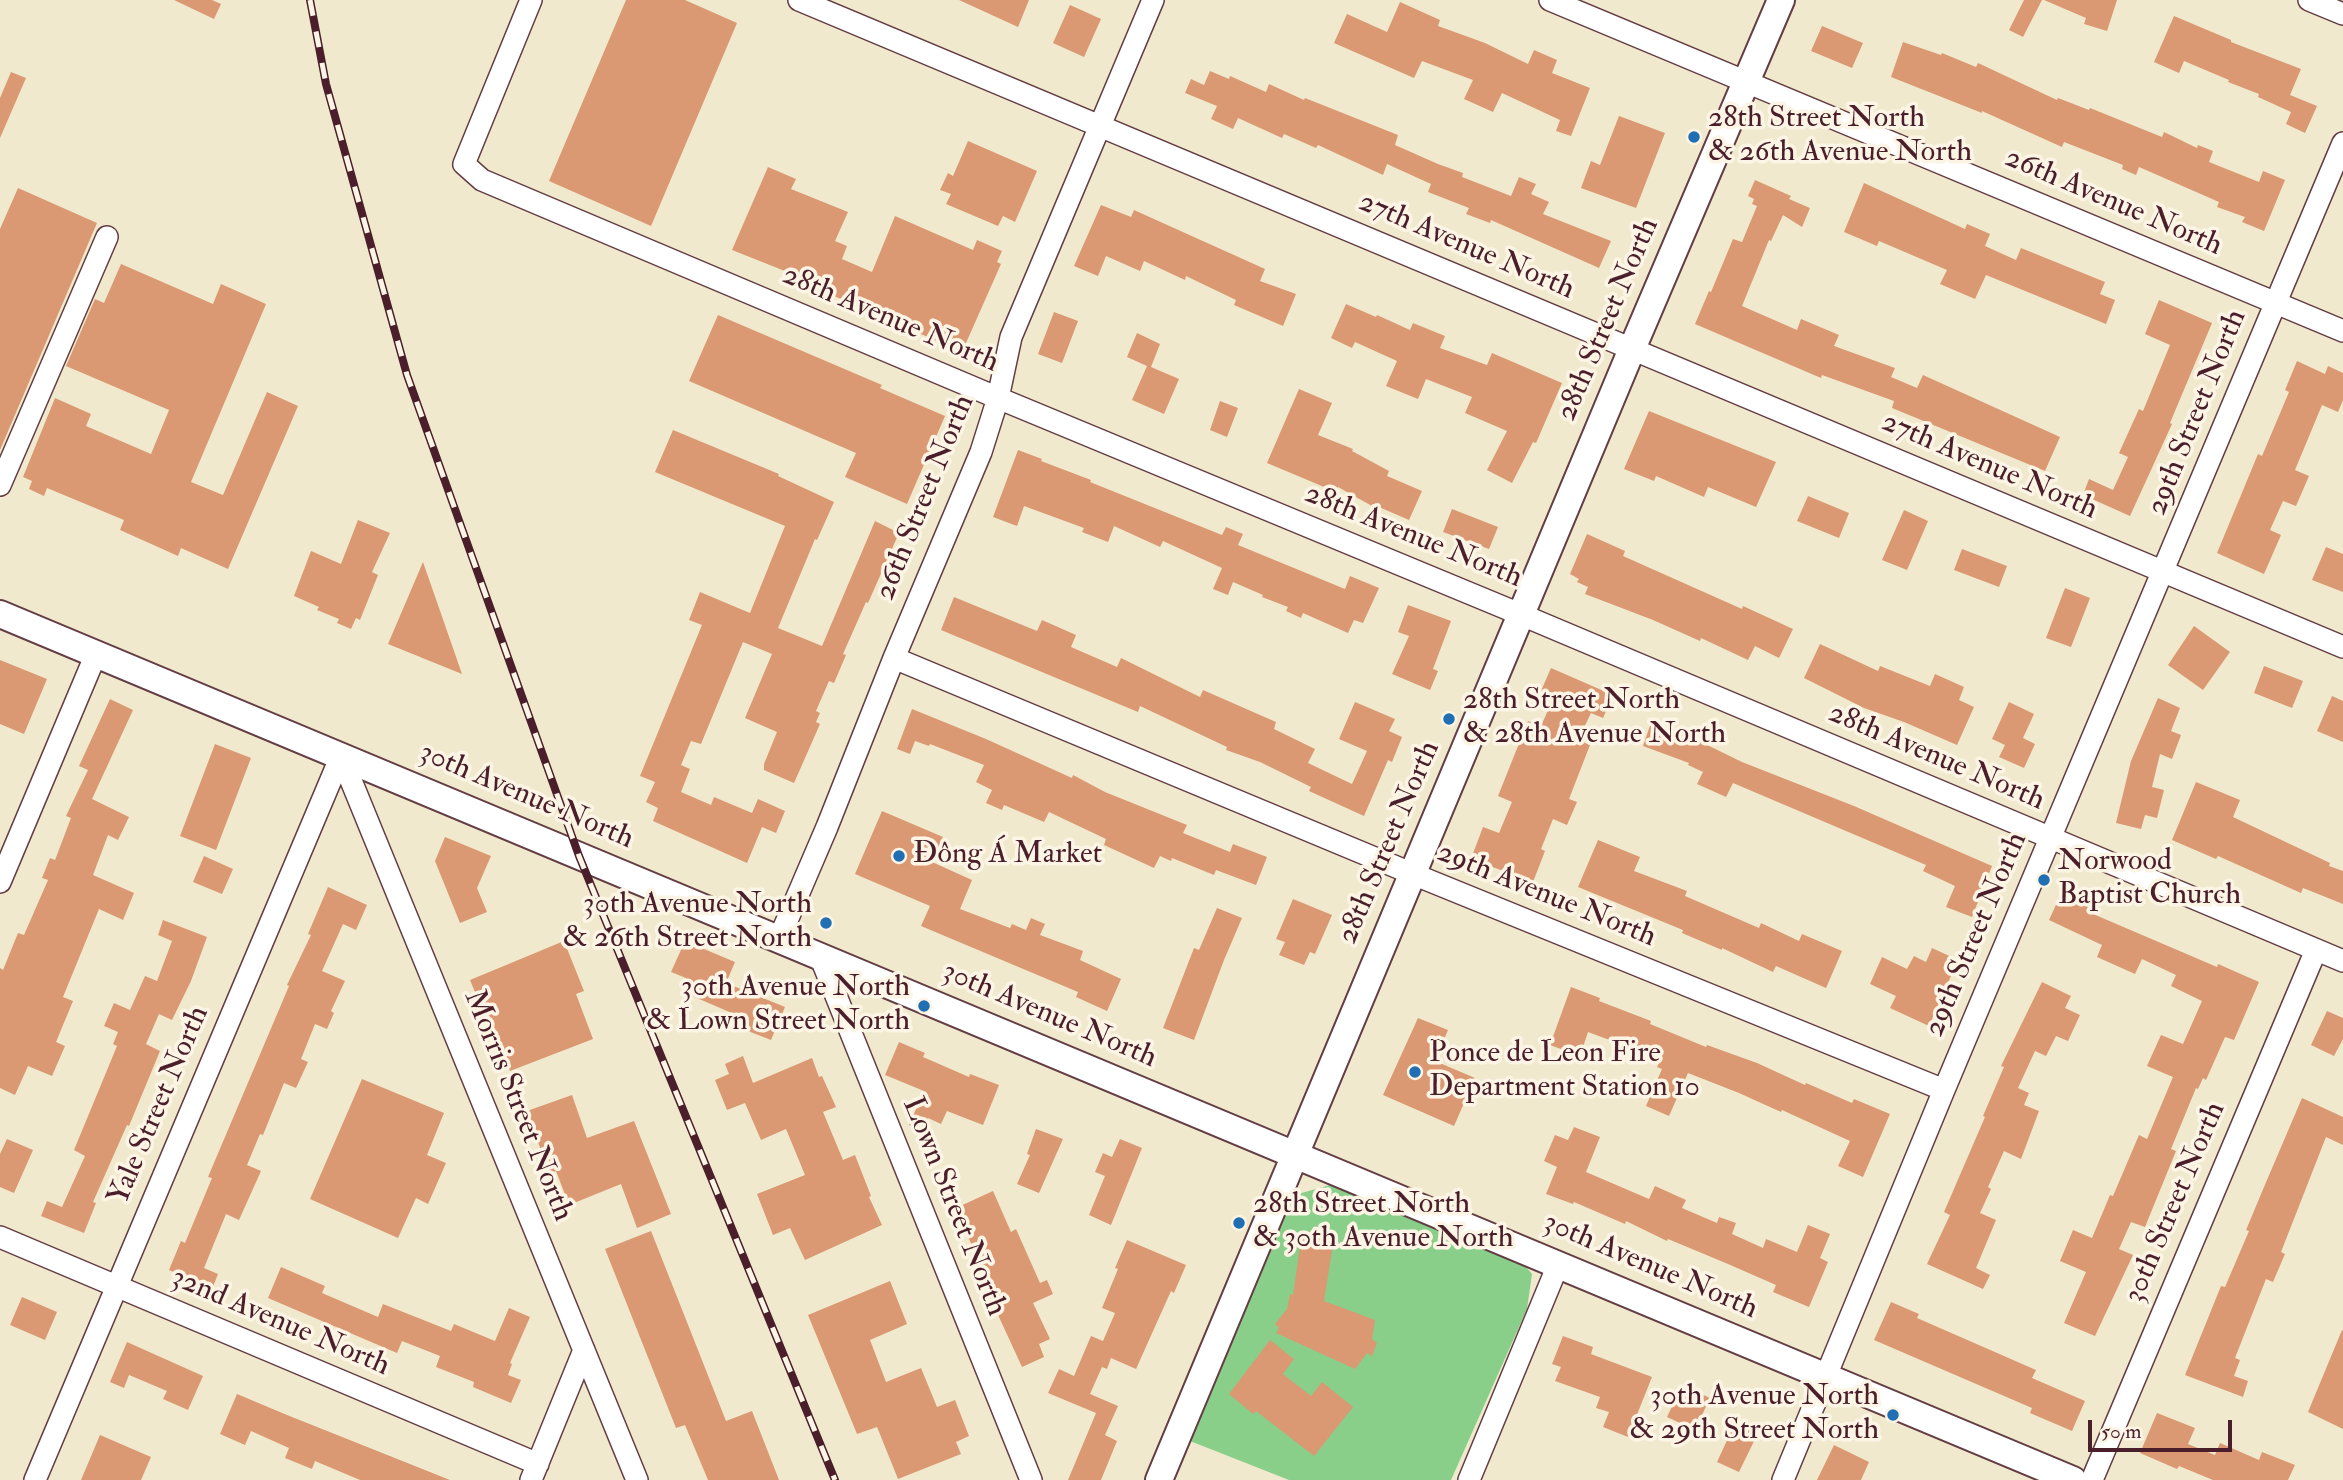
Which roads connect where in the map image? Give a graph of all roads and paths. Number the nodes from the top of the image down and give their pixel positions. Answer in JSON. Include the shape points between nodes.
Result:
{"nodes":[{"id":1,"x":531,"y":0,"type":"edge"},
{"id":2,"x":799,"y":0,"type":"edge"},
{"id":3,"x":1153,"y":0,"type":"edge"},
{"id":4,"x":1550,"y":0,"type":"edge"},
{"id":5,"x":1781,"y":0,"type":"edge"},
{"id":6,"x":2309,"y":0,"type":"edge"},
{"id":7,"x":2343,"y":14,"type":"edge"},
{"id":8,"x":1747,"y":82,"type":"junction"},
{"id":9,"x":1099,"y":126,"type":"junction"},
{"id":10,"x":2343,"y":144,"type":"edge"},
{"id":11,"x":107,"y":237,"type":"dead end"},
{"id":12,"x":2275,"y":303,"type":"junction"},
{"id":13,"x":2343,"y":331,"type":"edge"},
{"id":14,"x":1632,"y":349,"type":"junction"},
{"id":15,"x":999,"y":398,"type":"junction"},
{"id":16,"x":0,"y":485,"type":"edge"},
{"id":17,"x":2164,"y":572,"type":"junction"},
{"id":18,"x":0,"y":614,"type":"edge"},
{"id":19,"x":1522,"y":615,"type":"junction"},
{"id":20,"x":2343,"y":647,"type":"edge"},
{"id":21,"x":96,"y":654,"type":"junction"},
{"id":22,"x":894,"y":657,"type":"junction"},
{"id":23,"x":341,"y":756,"type":"junction"},
{"id":24,"x":2050,"y":839,"type":"junction"},
{"id":25,"x":1413,"y":874,"type":"junction"},
{"id":26,"x":0,"y":882,"type":"edge"},
{"id":27,"x":779,"y":939,"type":"junction"},
{"id":28,"x":2316,"y":950,"type":"junction"},
{"id":29,"x":820,"y":956,"type":"junction"},
{"id":30,"x":2343,"y":961,"type":"edge"},
{"id":31,"x":1944,"y":1090,"type":"junction"},
{"id":32,"x":1295,"y":1155,"type":"junction"},
{"id":33,"x":0,"y":1237,"type":"edge"},
{"id":34,"x":1558,"y":1265,"type":"junction"},
{"id":35,"x":116,"y":1286,"type":"junction"},
{"id":36,"x":584,"y":1350,"type":"junction"},
{"id":37,"x":1826,"y":1377,"type":"junction"},
{"id":38,"x":534,"y":1472,"type":"edge"},
{"id":39,"x":35,"y":1480,"type":"edge"},
{"id":40,"x":637,"y":1480,"type":"edge"},
{"id":41,"x":1031,"y":1480,"type":"edge"},
{"id":42,"x":1159,"y":1480,"type":"edge"},
{"id":43,"x":1469,"y":1480,"type":"edge"},
{"id":44,"x":1783,"y":1480,"type":"edge"},
{"id":45,"x":2073,"y":1480,"type":"edge"},
{"id":46,"x":2092,"y":1480,"type":"edge"}],
"edges":[{"from":1,"to":15,"type":"street","name":"28th Avenue North","via":[[464,164],[482,180]]},
{"from":2,"to":9,"type":"street","name":"27th Avenue North"},
{"from":3,"to":9,"type":"street","name":"26th Street North"},
{"from":4,"to":8,"type":"street","name":"26th Avenue North"},
{"from":5,"to":8,"type":"street","name":"28th Street North"},
{"from":6,"to":7,"type":"street"},
{"from":8,"to":12,"type":"street","name":"26th Avenue North"},
{"from":8,"to":14,"type":"street","name":"28th Street North"},
{"from":9,"to":14,"type":"street","name":"27th Avenue North"},
{"from":9,"to":15,"type":"street","name":"26th Street North","via":[[1011,337]]},
{"from":10,"to":12,"type":"street","name":"29th Street North"},
{"from":11,"to":16,"type":"street"},
{"from":12,"to":13,"type":"street","name":"26th Avenue North"},
{"from":12,"to":17,"type":"street","name":"29th Street North"},
{"from":14,"to":17,"type":"street","name":"27th Avenue North"},
{"from":14,"to":19,"type":"street","name":"28th Street North"},
{"from":15,"to":19,"type":"street","name":"28th Avenue North"},
{"from":15,"to":22,"type":"street","name":"26th Street North","via":[[981,452]]},
{"from":17,"to":20,"type":"street","name":"27th Avenue North"},
{"from":17,"to":24,"type":"street","name":"29th Street North"},
{"from":18,"to":21,"type":"street","name":"30th Avenue North"},
{"from":19,"to":24,"type":"street","name":"28th Avenue North"},
{"from":19,"to":25,"type":"street","name":"28th Street North"},
{"from":21,"to":23,"type":"street","name":"30th Avenue North"},
{"from":21,"to":26,"type":"street"},
{"from":22,"to":25,"type":"street","name":"29th Avenue North"},
{"from":22,"to":27,"type":"street","name":"26th Street North"},
{"from":23,"to":27,"type":"street","name":"30th Avenue North"},
{"from":23,"to":35,"type":"street","name":"Yale Street North"},
{"from":23,"to":36,"type":"street","name":"Morris Street North"},
{"from":24,"to":28,"type":"street","name":"28th Avenue North"},
{"from":24,"to":31,"type":"street","name":"29th Street North"},
{"from":25,"to":31,"type":"street","name":"29th Avenue North"},
{"from":25,"to":32,"type":"street","name":"28th Street North"},
{"from":27,"to":29,"type":"street","name":"30th Avenue North"},
{"from":28,"to":30,"type":"street","name":"28th Avenue North"},
{"from":28,"to":46,"type":"street","name":"30th Street North"},
{"from":29,"to":32,"type":"street","name":"30th Avenue North"},
{"from":29,"to":41,"type":"street","name":"Lown Street North"},
{"from":31,"to":37,"type":"street","name":"29th Street North"},
{"from":32,"to":34,"type":"street","name":"30th Avenue North"},
{"from":32,"to":42,"type":"street","name":"28th Street North"},
{"from":33,"to":35,"type":"street","name":"32nd Avenue North"},
{"from":34,"to":37,"type":"street","name":"30th Avenue North"},
{"from":34,"to":43,"type":"street"},
{"from":35,"to":38,"type":"street","name":"32nd Avenue North"},
{"from":35,"to":39,"type":"street","name":"Yale Street North"},
{"from":36,"to":38,"type":"street"},
{"from":36,"to":40,"type":"street","name":"Morris Street North"},
{"from":37,"to":44,"type":"street","name":"29th Street North"},
{"from":37,"to":45,"type":"street","name":"30th Avenue North"}]}
